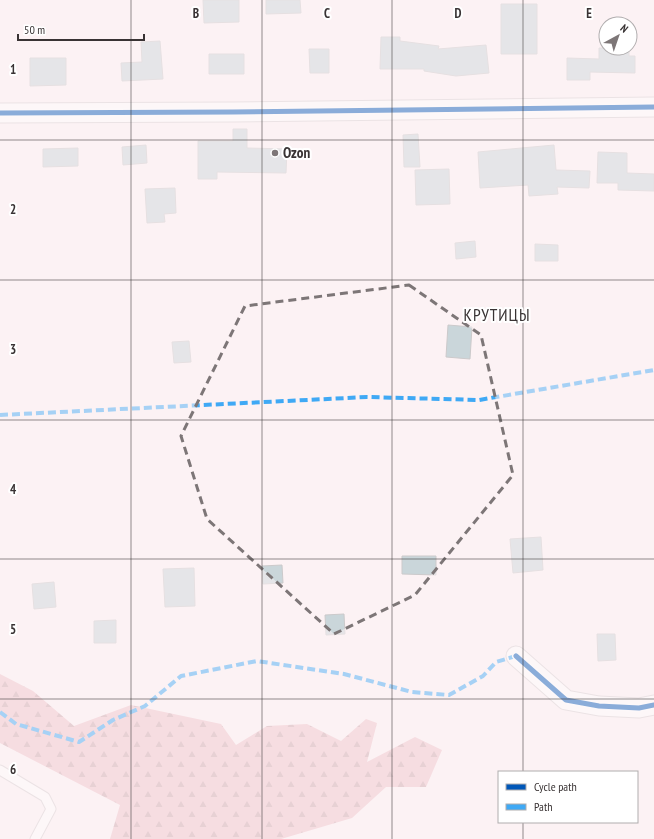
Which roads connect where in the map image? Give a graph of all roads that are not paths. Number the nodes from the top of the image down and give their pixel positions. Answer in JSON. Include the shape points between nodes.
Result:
{"nodes":[{"id":1,"x":654,"y":107,"type":"edge"},
{"id":2,"x":0,"y":113,"type":"edge"},
{"id":3,"x":516,"y":656,"type":"dead end"},
{"id":4,"x":654,"y":705,"type":"edge"},
{"id":5,"x":0,"y":770,"type":"edge"},
{"id":6,"x":35,"y":839,"type":"edge"}],
"edges":[{"from":1,"to":2,"type":"street"},
{"from":3,"to":4,"type":"street","via":[[566,700],[599,706],[639,708]]},
{"from":5,"to":6,"type":"lane","via":[[45,797],[51,809]]}]}
